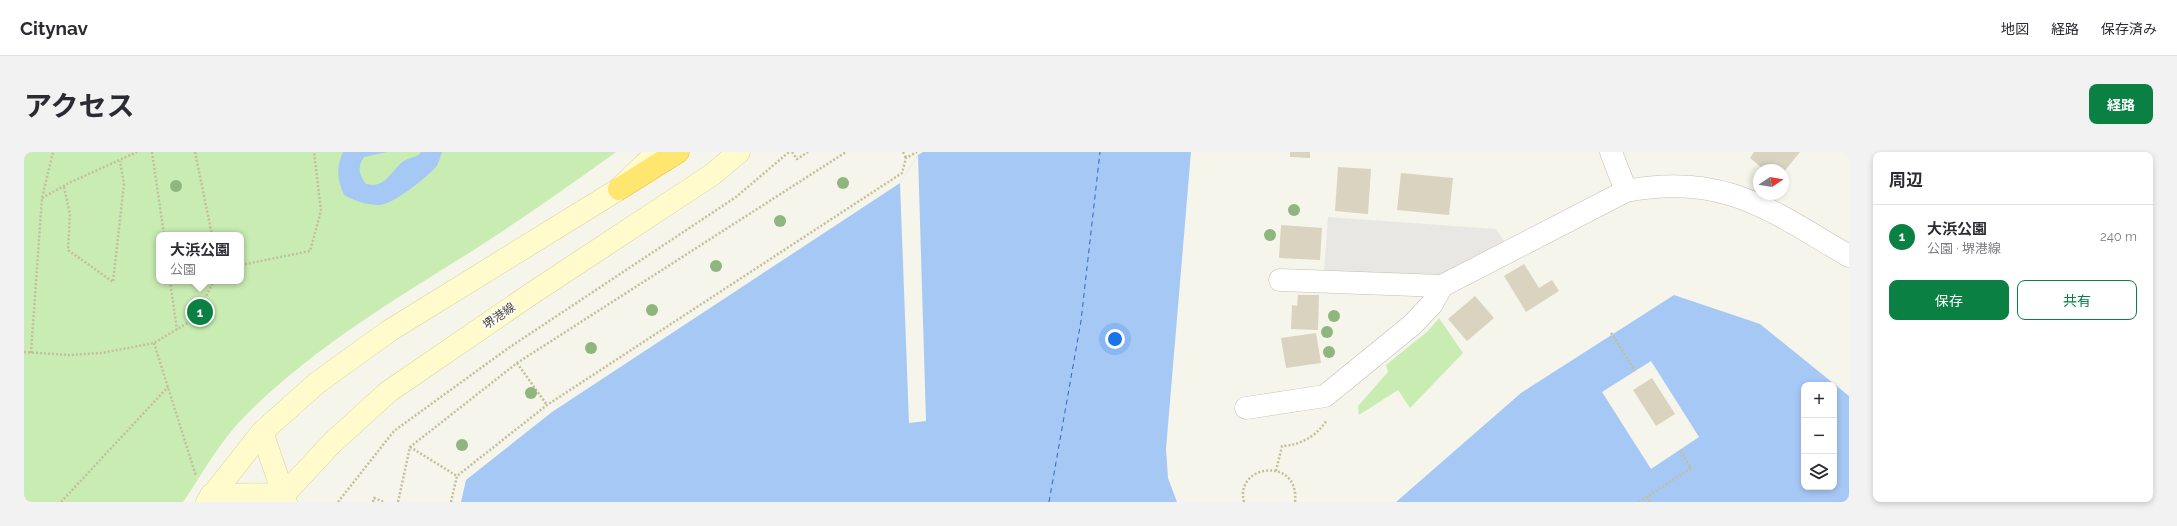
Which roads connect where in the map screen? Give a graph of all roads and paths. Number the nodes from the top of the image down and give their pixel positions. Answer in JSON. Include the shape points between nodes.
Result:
{"nodes":[{"id":1,"x":53,"y":152,"type":"edge"},
{"id":2,"x":137,"y":152,"type":"edge"},
{"id":3,"x":152,"y":152,"type":"edge"},
{"id":4,"x":195,"y":152,"type":"edge"},
{"id":5,"x":314,"y":152,"type":"edge"},
{"id":6,"x":657,"y":152,"type":"edge"},
{"id":7,"x":678,"y":152,"type":"edge"},
{"id":8,"x":740,"y":152,"type":"edge"},
{"id":9,"x":791,"y":152,"type":"edge"},
{"id":10,"x":808,"y":152,"type":"edge"},
{"id":11,"x":846,"y":152,"type":"edge"},
{"id":12,"x":902,"y":152,"type":"edge"},
{"id":13,"x":917,"y":152,"type":"edge"},
{"id":14,"x":1611,"y":152,"type":"edge"},
{"id":15,"x":906,"y":158,"type":"junction"},
{"id":16,"x":120,"y":161,"type":"junction"},
{"id":17,"x":64,"y":187,"type":"junction"},
{"id":18,"x":619,"y":189,"type":"junction"},
{"id":19,"x":1626,"y":191,"type":"junction"},
{"id":20,"x":42,"y":198,"type":"junction"},
{"id":21,"x":164,"y":232,"type":"edge"},
{"id":22,"x":211,"y":232,"type":"edge"},
{"id":23,"x":1849,"y":256,"type":"edge"},
{"id":24,"x":244,"y":265,"type":"edge"},
{"id":25,"x":1280,"y":280,"type":"dead end"},
{"id":26,"x":170,"y":284,"type":"edge"},
{"id":27,"x":212,"y":284,"type":"edge"},
{"id":28,"x":1442,"y":286,"type":"junction"},
{"id":29,"x":178,"y":330,"type":"junction"},
{"id":30,"x":1611,"y":333,"type":"dead end"},
{"id":31,"x":154,"y":343,"type":"junction"},
{"id":32,"x":24,"y":352,"type":"edge"},
{"id":33,"x":31,"y":353,"type":"junction"},
{"id":34,"x":517,"y":363,"type":"junction"},
{"id":35,"x":1635,"y":371,"type":"dead end"},
{"id":36,"x":168,"y":387,"type":"junction"},
{"id":37,"x":547,"y":405,"type":"junction"},
{"id":38,"x":1246,"y":408,"type":"dead end"},
{"id":39,"x":1328,"y":418,"type":"dead end"},
{"id":40,"x":262,"y":432,"type":"junction"},
{"id":41,"x":410,"y":447,"type":"junction"},
{"id":42,"x":1680,"y":450,"type":"dead end"},
{"id":43,"x":1276,"y":470,"type":"junction"},
{"id":44,"x":194,"y":473,"type":"dead end"},
{"id":45,"x":457,"y":476,"type":"junction"},
{"id":46,"x":1647,"y":497,"type":"junction"},
{"id":47,"x":209,"y":498,"type":"edge"},
{"id":48,"x":282,"y":499,"type":"edge"},
{"id":49,"x":61,"y":502,"type":"edge"},
{"id":50,"x":338,"y":502,"type":"edge"},
{"id":51,"x":373,"y":502,"type":"edge"},
{"id":52,"x":384,"y":502,"type":"edge"},
{"id":53,"x":398,"y":502,"type":"edge"},
{"id":54,"x":451,"y":502,"type":"edge"},
{"id":55,"x":1244,"y":502,"type":"edge"},
{"id":56,"x":1295,"y":502,"type":"edge"},
{"id":57,"x":1639,"y":502,"type":"edge"},
{"id":58,"x":1650,"y":502,"type":"edge"}],
"edges":[{"from":1,"to":20,"type":"path"},
{"from":2,"to":16,"type":"path"},
{"from":3,"to":21,"type":"path"},
{"from":4,"to":22,"type":"path"},
{"from":5,"to":24,"type":"path","via":[[321,211],[310,251]]},
{"from":6,"to":18,"type":"main road"},
{"from":7,"to":18,"type":"highway"},
{"from":8,"to":48,"type":"main road","name":"堺港線","via":[[713,174],[388,392],[332,443]]},
{"from":9,"to":10,"type":"path","via":[[797,159]]},
{"from":9,"to":50,"type":"path","via":[[736,197],[507,349],[394,432]]},
{"from":11,"to":34,"type":"path"},
{"from":12,"to":15,"type":"path"},
{"from":13,"to":15,"type":"path"},
{"from":14,"to":19,"type":"street"},
{"from":15,"to":37,"type":"path","via":[[902,173]]},
{"from":16,"to":17,"type":"path"},
{"from":16,"to":17,"type":"path","via":[[124,184],[114,282],[68,250],[70,214]]},
{"from":17,"to":20,"type":"path"},
{"from":18,"to":40,"type":"main road","via":[[389,331],[317,383]]},
{"from":19,"to":23,"type":"street","via":[[1671,185],[1694,185],[1731,193],[1759,204]]},
{"from":19,"to":28,"type":"street"},
{"from":20,"to":33,"type":"path"},
{"from":25,"to":28,"type":"street"},
{"from":26,"to":29,"type":"path"},
{"from":27,"to":29,"type":"path","via":[[194,319]]},
{"from":28,"to":38,"type":"street","via":[[1432,304],[1412,325],[1325,396]]},
{"from":29,"to":31,"type":"path"},
{"from":30,"to":35,"type":"path"},
{"from":31,"to":33,"type":"path","via":[[102,353]]},
{"from":31,"to":36,"type":"path"},
{"from":32,"to":33,"type":"path"},
{"from":34,"to":37,"type":"path"},
{"from":34,"to":41,"type":"path"},
{"from":36,"to":44,"type":"path"},
{"from":36,"to":49,"type":"path"},
{"from":37,"to":45,"type":"path"},
{"from":39,"to":43,"type":"path","via":[[1309,439],[1282,446]]},
{"from":40,"to":47,"type":"main road"},
{"from":40,"to":48,"type":"main road"},
{"from":41,"to":45,"type":"path"},
{"from":41,"to":53,"type":"path"},
{"from":42,"to":46,"type":"path","via":[[1691,468]]},
{"from":43,"to":55,"type":"path","via":[[1260,471],[1253,476],[1244,490]]},
{"from":43,"to":56,"type":"path","via":[[1290,479],[1296,494]]},
{"from":45,"to":54,"type":"path"},
{"from":46,"to":57,"type":"path"},
{"from":46,"to":58,"type":"path"},
{"from":47,"to":48,"type":"main road"},
{"from":51,"to":52,"type":"path","via":[[374,498]]}]}
